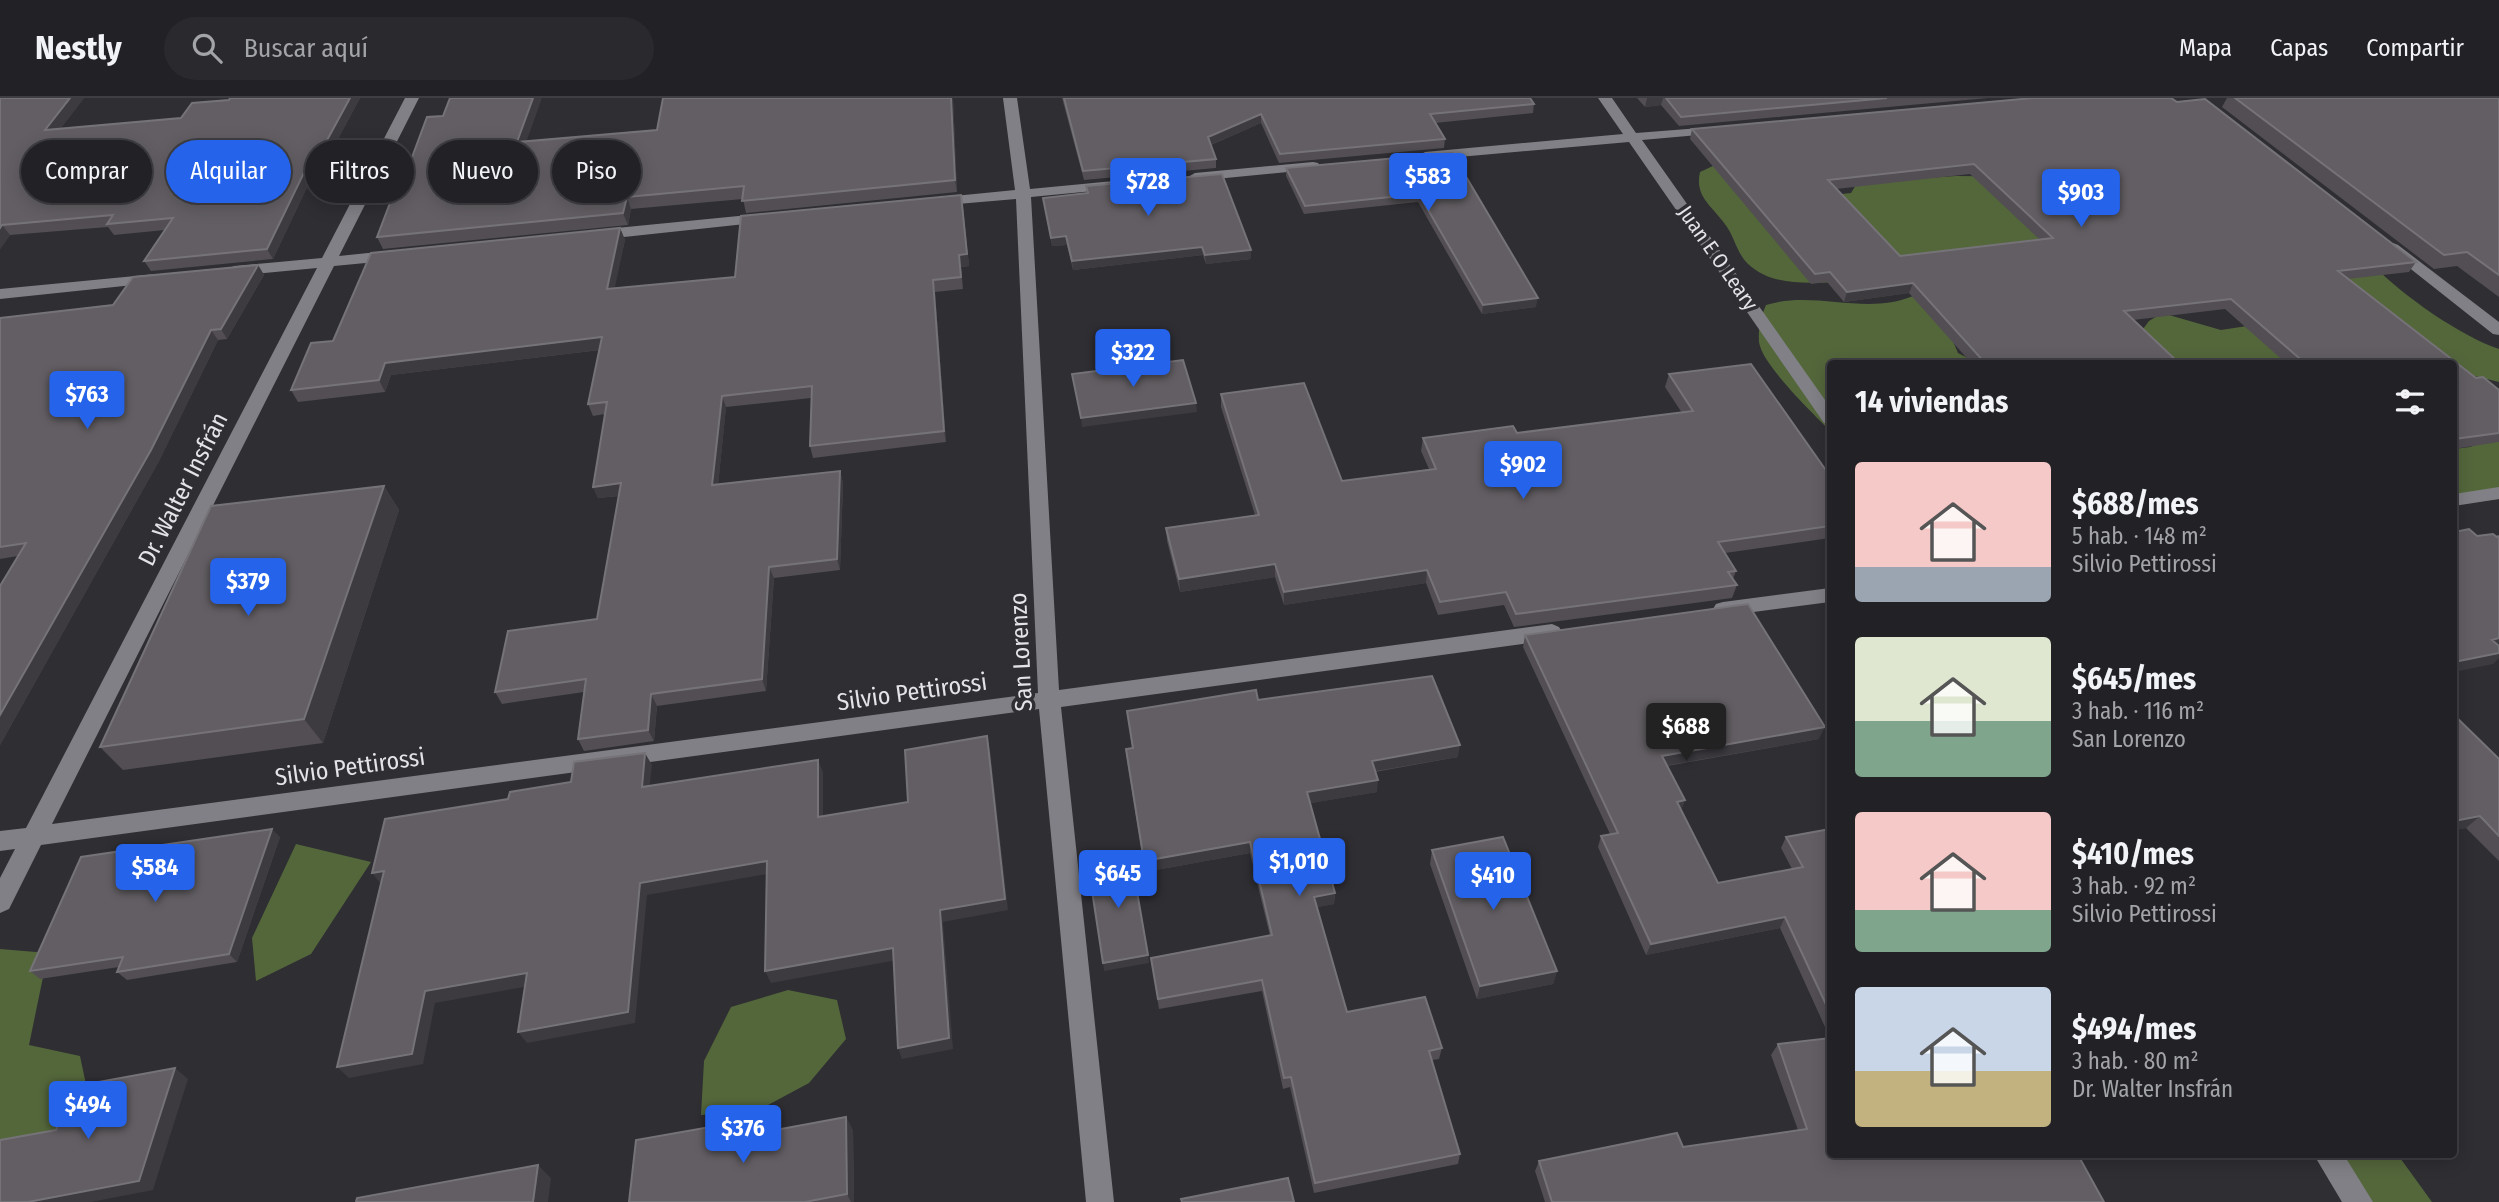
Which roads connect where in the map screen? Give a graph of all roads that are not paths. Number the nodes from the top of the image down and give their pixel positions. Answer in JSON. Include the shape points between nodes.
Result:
{"nodes":[{"id":1,"x":412,"y":98,"type":"edge"},
{"id":2,"x":1010,"y":98,"type":"edge"},
{"id":3,"x":1605,"y":98,"type":"edge"},
{"id":4,"x":1730,"y":128,"type":"edge"},
{"id":5,"x":1633,"y":137,"type":"junction"},
{"id":6,"x":1411,"y":157,"type":"edge"},
{"id":7,"x":1328,"y":165,"type":"edge"},
{"id":8,"x":1176,"y":179,"type":"edge"},
{"id":9,"x":1134,"y":183,"type":"edge"},
{"id":10,"x":1023,"y":193,"type":"junction"},
{"id":11,"x":914,"y":204,"type":"edge"},
{"id":12,"x":791,"y":216,"type":"edge"},
{"id":13,"x":586,"y":236,"type":"edge"},
{"id":14,"x":2381,"y":239,"type":"edge"},
{"id":15,"x":408,"y":254,"type":"edge"},
{"id":16,"x":326,"y":262,"type":"junction"},
{"id":17,"x":217,"y":273,"type":"edge"},
{"id":18,"x":177,"y":277,"type":"edge"},
{"id":19,"x":0,"y":294,"type":"edge"},
{"id":20,"x":2499,"y":330,"type":"edge"},
{"id":21,"x":1827,"y":415,"type":"edge"},
{"id":22,"x":2499,"y":493,"type":"edge"},
{"id":23,"x":2457,"y":500,"type":"edge"},
{"id":24,"x":1827,"y":594,"type":"edge"},
{"id":25,"x":1707,"y":611,"type":"edge"},
{"id":26,"x":1570,"y":630,"type":"edge"},
{"id":27,"x":1049,"y":700,"type":"junction"},
{"id":28,"x":34,"y":836,"type":"junction"},
{"id":29,"x":0,"y":841,"type":"edge"},
{"id":30,"x":0,"y":902,"type":"edge"},
{"id":31,"x":2330,"y":1158,"type":"edge"},
{"id":32,"x":1100,"y":1202,"type":"edge"},
{"id":33,"x":2359,"y":1202,"type":"edge"}],
"edges":[{"from":1,"to":16,"type":"street","name":"Dr. Walter Insfrán"},
{"from":2,"to":10,"type":"street","name":"San Lorenzo"},
{"from":3,"to":5,"type":"street","name":"Juan E O Leary"},
{"from":4,"to":5,"type":"street"},
{"from":5,"to":6,"type":"street"},
{"from":5,"to":21,"type":"street","name":"Juan E O Leary"},
{"from":7,"to":8,"type":"street"},
{"from":9,"to":10,"type":"street"},
{"from":10,"to":11,"type":"street"},
{"from":10,"to":27,"type":"street","name":"San Lorenzo"},
{"from":12,"to":13,"type":"street"},
{"from":14,"to":20,"type":"street"},
{"from":15,"to":16,"type":"street"},
{"from":16,"to":17,"type":"street"},
{"from":16,"to":28,"type":"street","name":"Dr. Walter Insfrán"},
{"from":18,"to":19,"type":"street"},
{"from":22,"to":23,"type":"street"},
{"from":24,"to":25,"type":"street"},
{"from":26,"to":27,"type":"street","name":"Silvio Pettirossi"},
{"from":27,"to":28,"type":"street","name":"Silvio Pettirossi"},
{"from":27,"to":32,"type":"street","name":"San Lorenzo"},
{"from":28,"to":29,"type":"street","name":"Silvio Pettirossi"},
{"from":28,"to":30,"type":"street","name":"Dr. Walter Insfrán"},
{"from":31,"to":33,"type":"street"}]}
